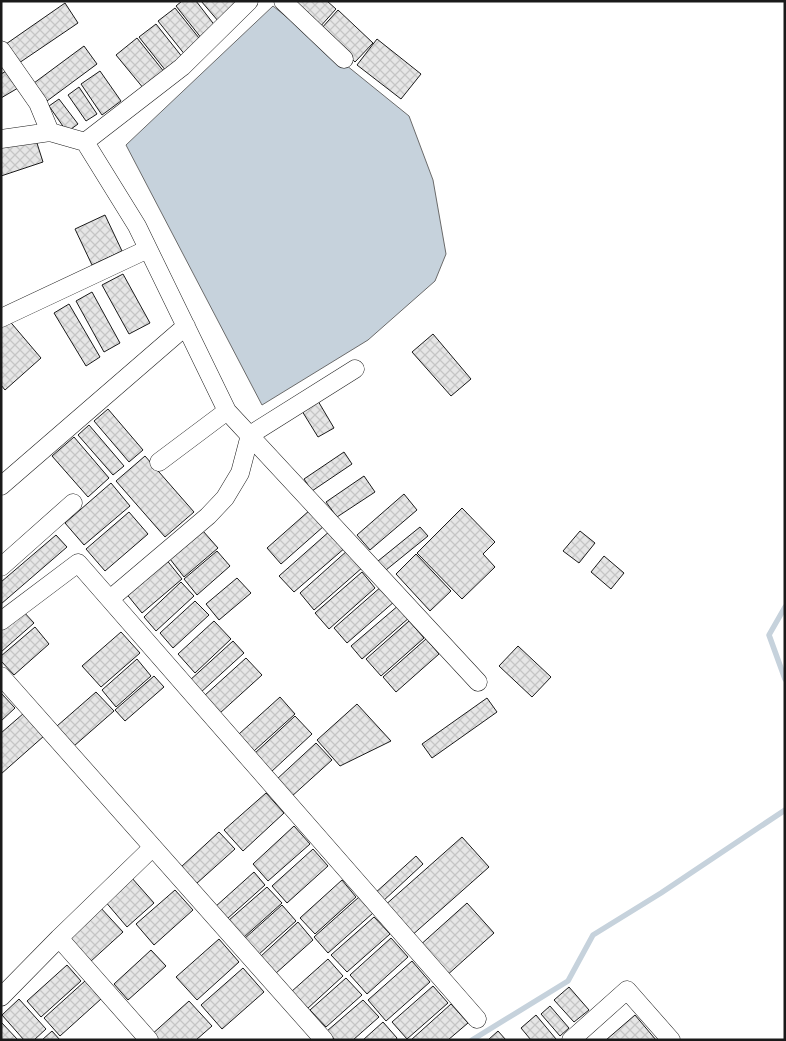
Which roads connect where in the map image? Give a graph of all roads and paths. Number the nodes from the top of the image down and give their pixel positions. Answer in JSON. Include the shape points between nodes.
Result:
{"nodes":[{"id":1,"x":249,"y":1,"type":"edge"},
{"id":2,"x":283,"y":1,"type":"edge"},
{"id":3,"x":1,"y":50,"type":"edge"},
{"id":4,"x":344,"y":59,"type":"dead end"},
{"id":5,"x":50,"y":132,"type":"junction"},
{"id":6,"x":1,"y":139,"type":"edge"},
{"id":7,"x":85,"y":142,"type":"junction"},
{"id":8,"x":148,"y":249,"type":"junction"},
{"id":9,"x":1,"y":318,"type":"edge"},
{"id":10,"x":186,"y":326,"type":"junction"},
{"id":11,"x":355,"y":369,"type":"dead end"},
{"id":12,"x":227,"y":411,"type":"junction"},
{"id":13,"x":250,"y":435,"type":"junction"},
{"id":14,"x":158,"y":462,"type":"dead end"},
{"id":15,"x":1,"y":486,"type":"edge"},
{"id":16,"x":72,"y":503,"type":"dead end"},
{"id":17,"x":5,"y":556,"type":"edge"},
{"id":18,"x":110,"y":599,"type":"junction"},
{"id":19,"x":1,"y":621,"type":"edge"},
{"id":20,"x":1,"y":676,"type":"edge"},
{"id":21,"x":478,"y":682,"type":"dead end"},
{"id":22,"x":153,"y":847,"type":"junction"},
{"id":23,"x":59,"y":938,"type":"junction"},
{"id":24,"x":1,"y":997,"type":"edge"},
{"id":25,"x":478,"y":1019,"type":"dead end"},
{"id":26,"x":150,"y":1040,"type":"edge"},
{"id":27,"x":324,"y":1040,"type":"edge"},
{"id":28,"x":571,"y":1040,"type":"edge"},
{"id":29,"x":671,"y":1040,"type":"edge"}],
"edges":[{"from":1,"to":7,"type":"street","via":[[182,67]]},
{"from":2,"to":4,"type":"street"},
{"from":3,"to":5,"type":"street","via":[[38,103]]},
{"from":5,"to":6,"type":"street"},
{"from":5,"to":7,"type":"street"},
{"from":7,"to":8,"type":"street"},
{"from":8,"to":9,"type":"street"},
{"from":8,"to":10,"type":"street"},
{"from":10,"to":12,"type":"street"},
{"from":10,"to":15,"type":"street"},
{"from":11,"to":13,"type":"street"},
{"from":12,"to":13,"type":"street"},
{"from":12,"to":14,"type":"street"},
{"from":13,"to":18,"type":"street","via":[[240,473],[225,498]]},
{"from":13,"to":21,"type":"street"},
{"from":16,"to":17,"type":"street"},
{"from":18,"to":19,"type":"street","via":[[78,563]]},
{"from":18,"to":25,"type":"street"},
{"from":20,"to":22,"type":"street"},
{"from":22,"to":23,"type":"street"},
{"from":22,"to":27,"type":"street"},
{"from":23,"to":24,"type":"street"},
{"from":23,"to":26,"type":"street"},
{"from":28,"to":29,"type":"street","via":[[627,990]]}]}
